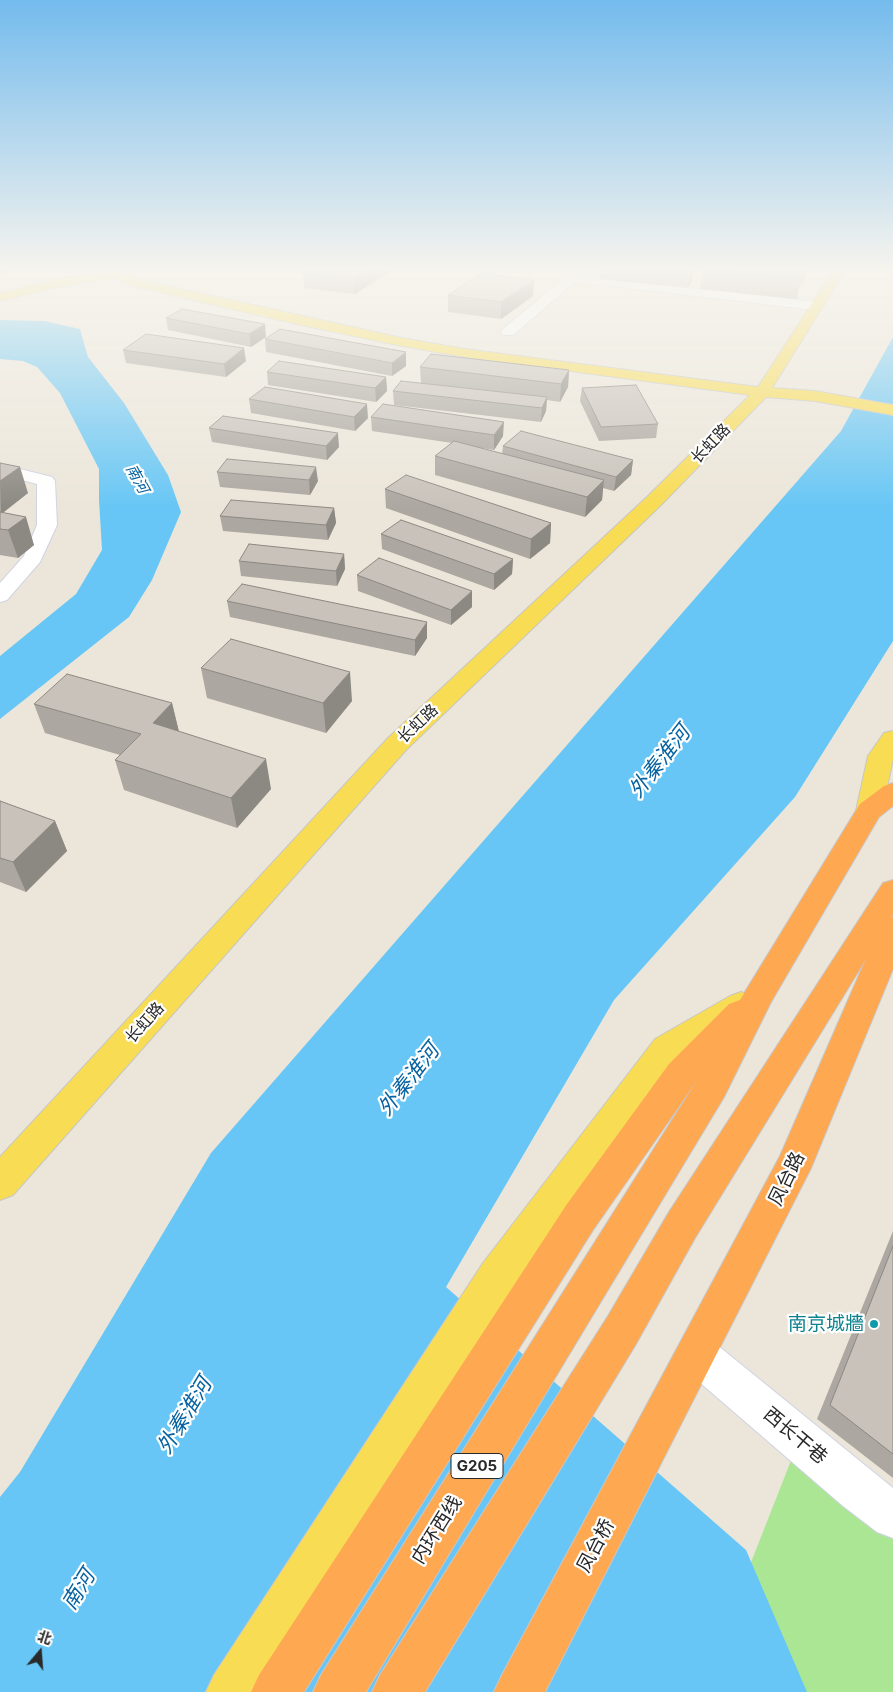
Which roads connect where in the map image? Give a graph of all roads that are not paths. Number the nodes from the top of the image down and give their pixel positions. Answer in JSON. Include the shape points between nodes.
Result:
{"nodes":[{"id":1,"x":448,"y":350,"type":"edge"},
{"id":2,"x":788,"y":350,"type":"edge"},
{"id":3,"x":765,"y":387,"type":"junction"},
{"id":4,"x":893,"y":410,"type":"edge"},
{"id":5,"x":0,"y":469,"type":"edge"},
{"id":6,"x":0,"y":596,"type":"edge"},
{"id":7,"x":893,"y":739,"type":"edge"},
{"id":8,"x":893,"y":792,"type":"edge"},
{"id":9,"x":869,"y":811,"type":"junction"},
{"id":10,"x":893,"y":891,"type":"edge"},
{"id":11,"x":893,"y":929,"type":"edge"},
{"id":12,"x":884,"y":967,"type":"edge"},
{"id":13,"x":759,"y":994,"type":"junction"},
{"id":14,"x":0,"y":1183,"type":"edge"},
{"id":15,"x":697,"y":1354,"type":"junction"},
{"id":16,"x":674,"y":1399,"type":"joint"},
{"id":17,"x":893,"y":1516,"type":"edge"},
{"id":18,"x":231,"y":1692,"type":"edge"},
{"id":19,"x":276,"y":1692,"type":"edge"},
{"id":20,"x":338,"y":1692,"type":"edge"},
{"id":21,"x":397,"y":1692,"type":"edge"},
{"id":22,"x":519,"y":1692,"type":"edge"}],
"edges":[{"from":1,"to":3,"type":"main road"},
{"from":2,"to":3,"type":"main road","name":"长虹路"},
{"from":3,"to":4,"type":"main road"},
{"from":3,"to":14,"type":"main road","name":"长虹路","via":[[654,501],[397,744]]},
{"from":5,"to":6,"type":"street","via":[[46,481],[46,525],[33,558]]},
{"from":7,"to":9,"type":"main road","via":[[881,756]]},
{"from":8,"to":9,"type":"highway"},
{"from":9,"to":13,"type":"highway"},
{"from":10,"to":21,"type":"highway","via":[[682,1225],[622,1330]]},
{"from":11,"to":12,"type":"highway","name":"凤台路"},
{"from":12,"to":15,"type":"highway","name":"凤台路","via":[[793,1168]]},
{"from":13,"to":18,"type":"main road","via":[[667,1049],[497,1277]]},
{"from":13,"to":19,"type":"highway","via":[[681,1074],[580,1218]]},
{"from":13,"to":20,"type":"highway","name":"内环西线","number":"G205","via":[[712,1086],[618,1242]]},
{"from":15,"to":16,"type":"highway","name":"凤台路"},
{"from":15,"to":17,"type":"street","name":"西长干巷"},
{"from":16,"to":22,"type":"highway","name":"凤台桥"}]}
